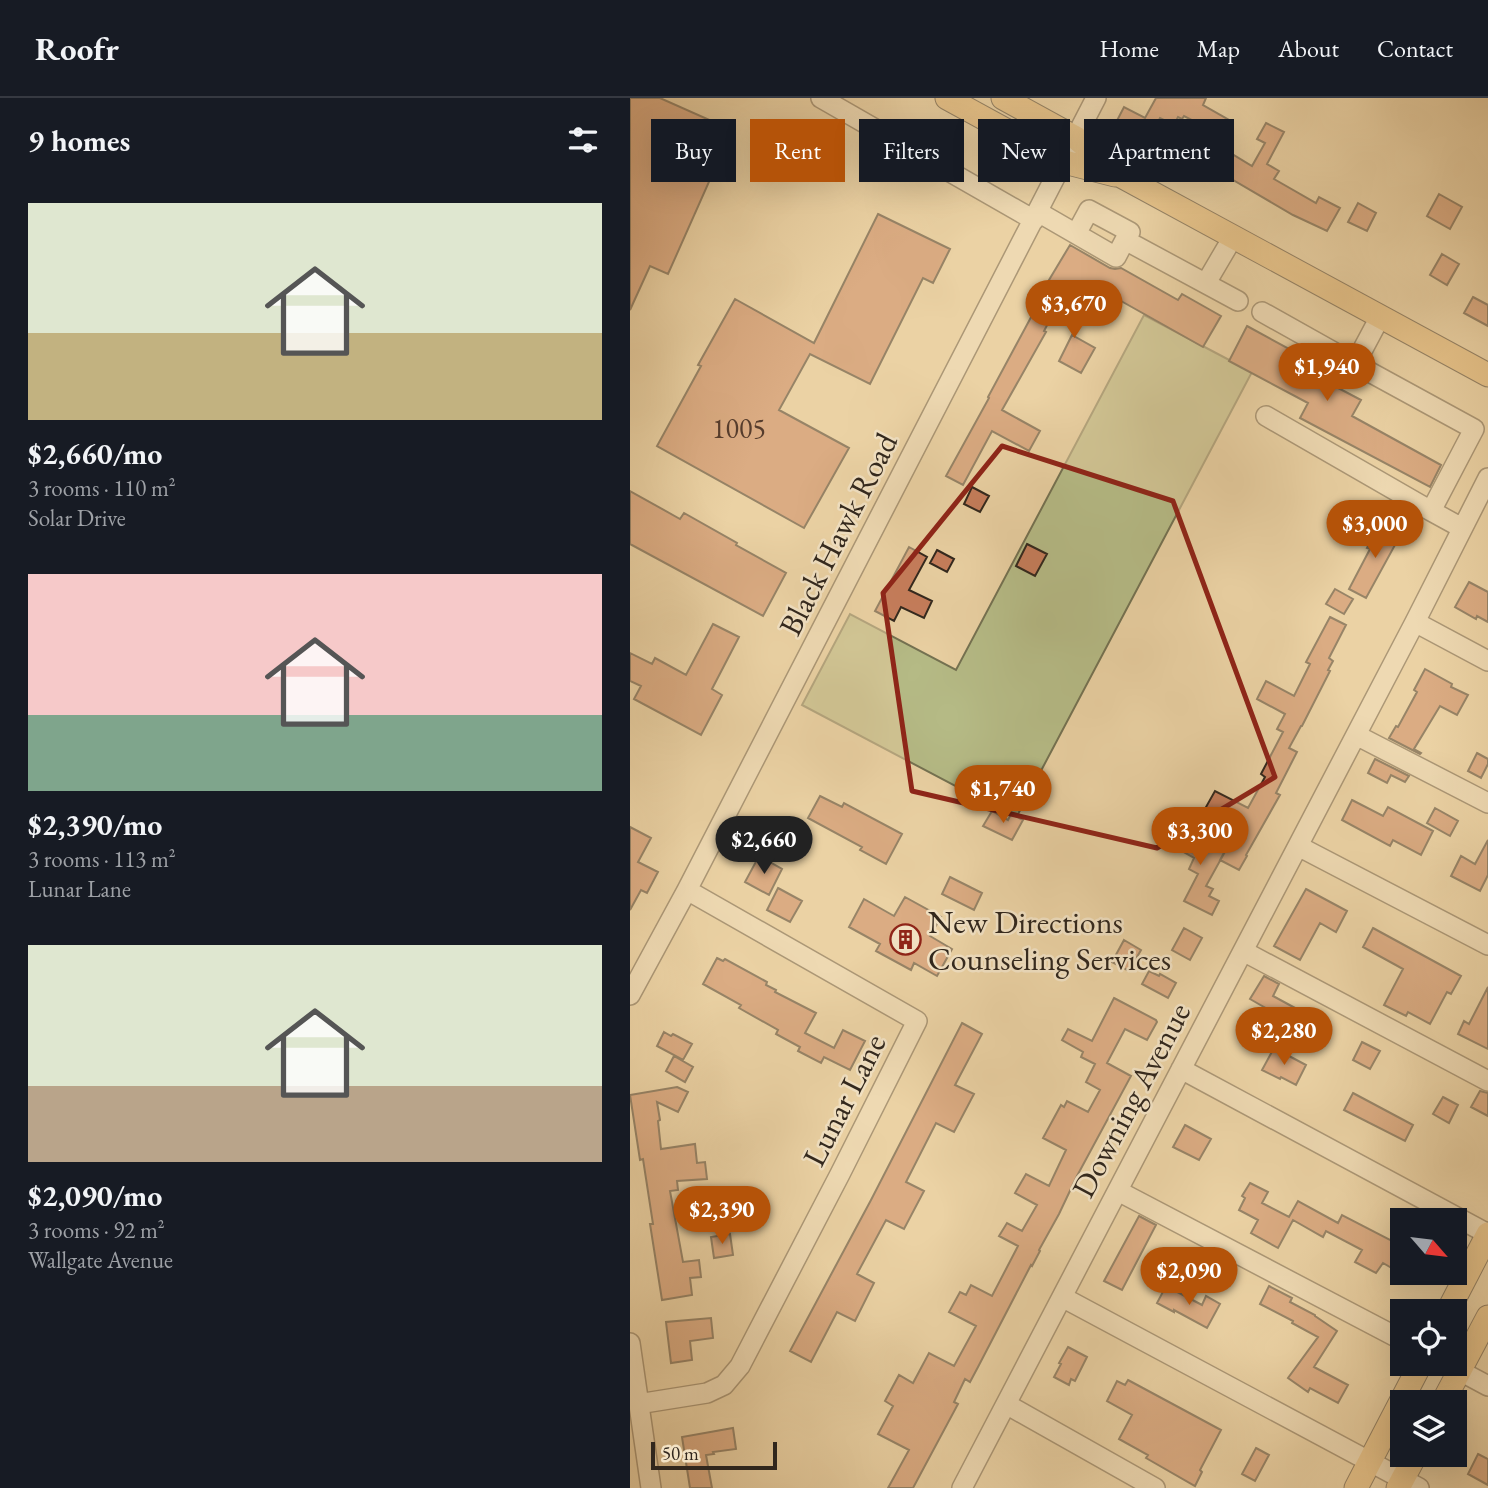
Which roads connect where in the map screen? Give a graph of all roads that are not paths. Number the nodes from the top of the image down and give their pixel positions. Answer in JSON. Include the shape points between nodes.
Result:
{"nodes":[{"id":1,"x":821,"y":98,"type":"edge"},
{"id":2,"x":947,"y":98,"type":"edge"},
{"id":3,"x":1003,"y":98,"type":"edge"},
{"id":4,"x":1096,"y":98,"type":"edge"},
{"id":5,"x":985,"y":119,"type":"edge"},
{"id":6,"x":1076,"y":138,"type":"junction"},
{"id":7,"x":1084,"y":145,"type":"edge"},
{"id":8,"x":1070,"y":150,"type":"edge"},
{"id":9,"x":1054,"y":182,"type":"edge"},
{"id":10,"x":1132,"y":182,"type":"edge"},
{"id":11,"x":1036,"y":216,"type":"junction"},
{"id":12,"x":1076,"y":234,"type":"junction"},
{"id":13,"x":1233,"y":237,"type":"junction"},
{"id":14,"x":1125,"y":240,"type":"junction"},
{"id":15,"x":1206,"y":283,"type":"junction"},
{"id":16,"x":1238,"y":301,"type":"dead end"},
{"id":17,"x":1262,"y":312,"type":"dead end"},
{"id":18,"x":1380,"y":317,"type":"junction"},
{"id":19,"x":1355,"y":364,"type":"junction"},
{"id":20,"x":1488,"y":375,"type":"edge"},
{"id":21,"x":1266,"y":416,"type":"dead end"},
{"id":22,"x":1488,"y":478,"type":"edge"},
{"id":23,"x":1431,"y":511,"type":"junction"},
{"id":24,"x":1480,"y":513,"type":"edge"},
{"id":25,"x":1462,"y":528,"type":"junction"},
{"id":26,"x":1415,"y":622,"type":"junction"},
{"id":27,"x":1488,"y":661,"type":"edge"},
{"id":28,"x":1356,"y":735,"type":"junction"},
{"id":29,"x":1488,"y":803,"type":"edge"},
{"id":30,"x":1298,"y":846,"type":"junction"},
{"id":31,"x":687,"y":890,"type":"junction"},
{"id":32,"x":1488,"y":945,"type":"edge"},
{"id":33,"x":1243,"y":951,"type":"junction"},
{"id":34,"x":630,"y":995,"type":"edge"},
{"id":35,"x":1181,"y":1069,"type":"junction"},
{"id":36,"x":1488,"y":1081,"type":"edge"},
{"id":37,"x":1118,"y":1191,"type":"junction"},
{"id":38,"x":1488,"y":1234,"type":"edge"},
{"id":39,"x":1062,"y":1297,"type":"junction"},
{"id":40,"x":1454,"y":1299,"type":"edge"},
{"id":41,"x":1488,"y":1317,"type":"edge"},
{"id":42,"x":1390,"y":1334,"type":"edge"},
{"id":43,"x":630,"y":1343,"type":"edge"},
{"id":44,"x":1467,"y":1358,"type":"edge"},
{"id":45,"x":1467,"y":1375,"type":"edge"},
{"id":46,"x":1414,"y":1376,"type":"edge"},
{"id":47,"x":1488,"y":1386,"type":"edge"},
{"id":48,"x":638,"y":1404,"type":"junction"},
{"id":49,"x":1006,"y":1404,"type":"junction"},
{"id":50,"x":1370,"y":1462,"type":"junction"},
{"id":51,"x":1412,"y":1467,"type":"edge"},
{"id":52,"x":1406,"y":1485,"type":"edge"},
{"id":53,"x":651,"y":1488,"type":"edge"},
{"id":54,"x":962,"y":1488,"type":"edge"},
{"id":55,"x":1155,"y":1488,"type":"edge"},
{"id":56,"x":1356,"y":1488,"type":"edge"}],
"edges":[{"from":1,"to":11,"type":"street"},
{"from":2,"to":5,"type":"main road"},
{"from":3,"to":6,"type":"main road"},
{"from":4,"to":6,"type":"street","name":"Black Hawk Road"},
{"from":6,"to":7,"type":"main road"},
{"from":6,"to":8,"type":"street","name":"Black Hawk Road"},
{"from":9,"to":11,"type":"street","name":"Black Hawk Road"},
{"from":10,"to":13,"type":"main road"},
{"from":11,"to":12,"type":"street"},
{"from":11,"to":31,"type":"street","name":"Black Hawk Road"},
{"from":12,"to":14,"type":"street","via":[[1116,257]]},
{"from":12,"to":14,"type":"street","via":[[1089,210],[1130,232]]},
{"from":13,"to":15,"type":"street"},
{"from":13,"to":18,"type":"main road"},
{"from":14,"to":15,"type":"street"},
{"from":15,"to":16,"type":"street"},
{"from":17,"to":19,"type":"street"},
{"from":18,"to":19,"type":"street"},
{"from":18,"to":20,"type":"main road"},
{"from":19,"to":23,"type":"street","via":[[1474,429]]},
{"from":21,"to":23,"type":"street"},
{"from":22,"to":24,"type":"street","name":"Downing Avenue"},
{"from":23,"to":25,"type":"street"},
{"from":24,"to":25,"type":"street","name":"Downing Avenue"},
{"from":25,"to":26,"type":"street","name":"Downing Avenue"},
{"from":26,"to":27,"type":"street"},
{"from":26,"to":28,"type":"street","name":"Downing Avenue"},
{"from":28,"to":29,"type":"street"},
{"from":28,"to":30,"type":"street","name":"Downing Avenue"},
{"from":30,"to":32,"type":"street"},
{"from":30,"to":33,"type":"street","name":"Downing Avenue"},
{"from":31,"to":34,"type":"street","name":"Black Hawk Road"},
{"from":31,"to":48,"type":"street","name":"Lunar Lane","via":[[917,1021],[740,1366],[724,1385],[707,1393]]},
{"from":33,"to":35,"type":"street","name":"Downing Avenue"},
{"from":33,"to":36,"type":"street"},
{"from":35,"to":37,"type":"street","name":"Downing Avenue"},
{"from":35,"to":38,"type":"street"},
{"from":37,"to":39,"type":"street","name":"Downing Avenue"},
{"from":37,"to":42,"type":"street"},
{"from":38,"to":40,"type":"main road"},
{"from":39,"to":49,"type":"street","name":"Downing Avenue"},
{"from":39,"to":50,"type":"street"},
{"from":41,"to":44,"type":"main road"},
{"from":43,"to":48,"type":"street"},
{"from":45,"to":47,"type":"street"},
{"from":46,"to":50,"type":"main road"},
{"from":48,"to":53,"type":"street"},
{"from":49,"to":54,"type":"street","name":"Downing Avenue"},
{"from":49,"to":55,"type":"street"},
{"from":50,"to":52,"type":"street"},
{"from":50,"to":56,"type":"main road"},
{"from":51,"to":52,"type":"main road"}]}
